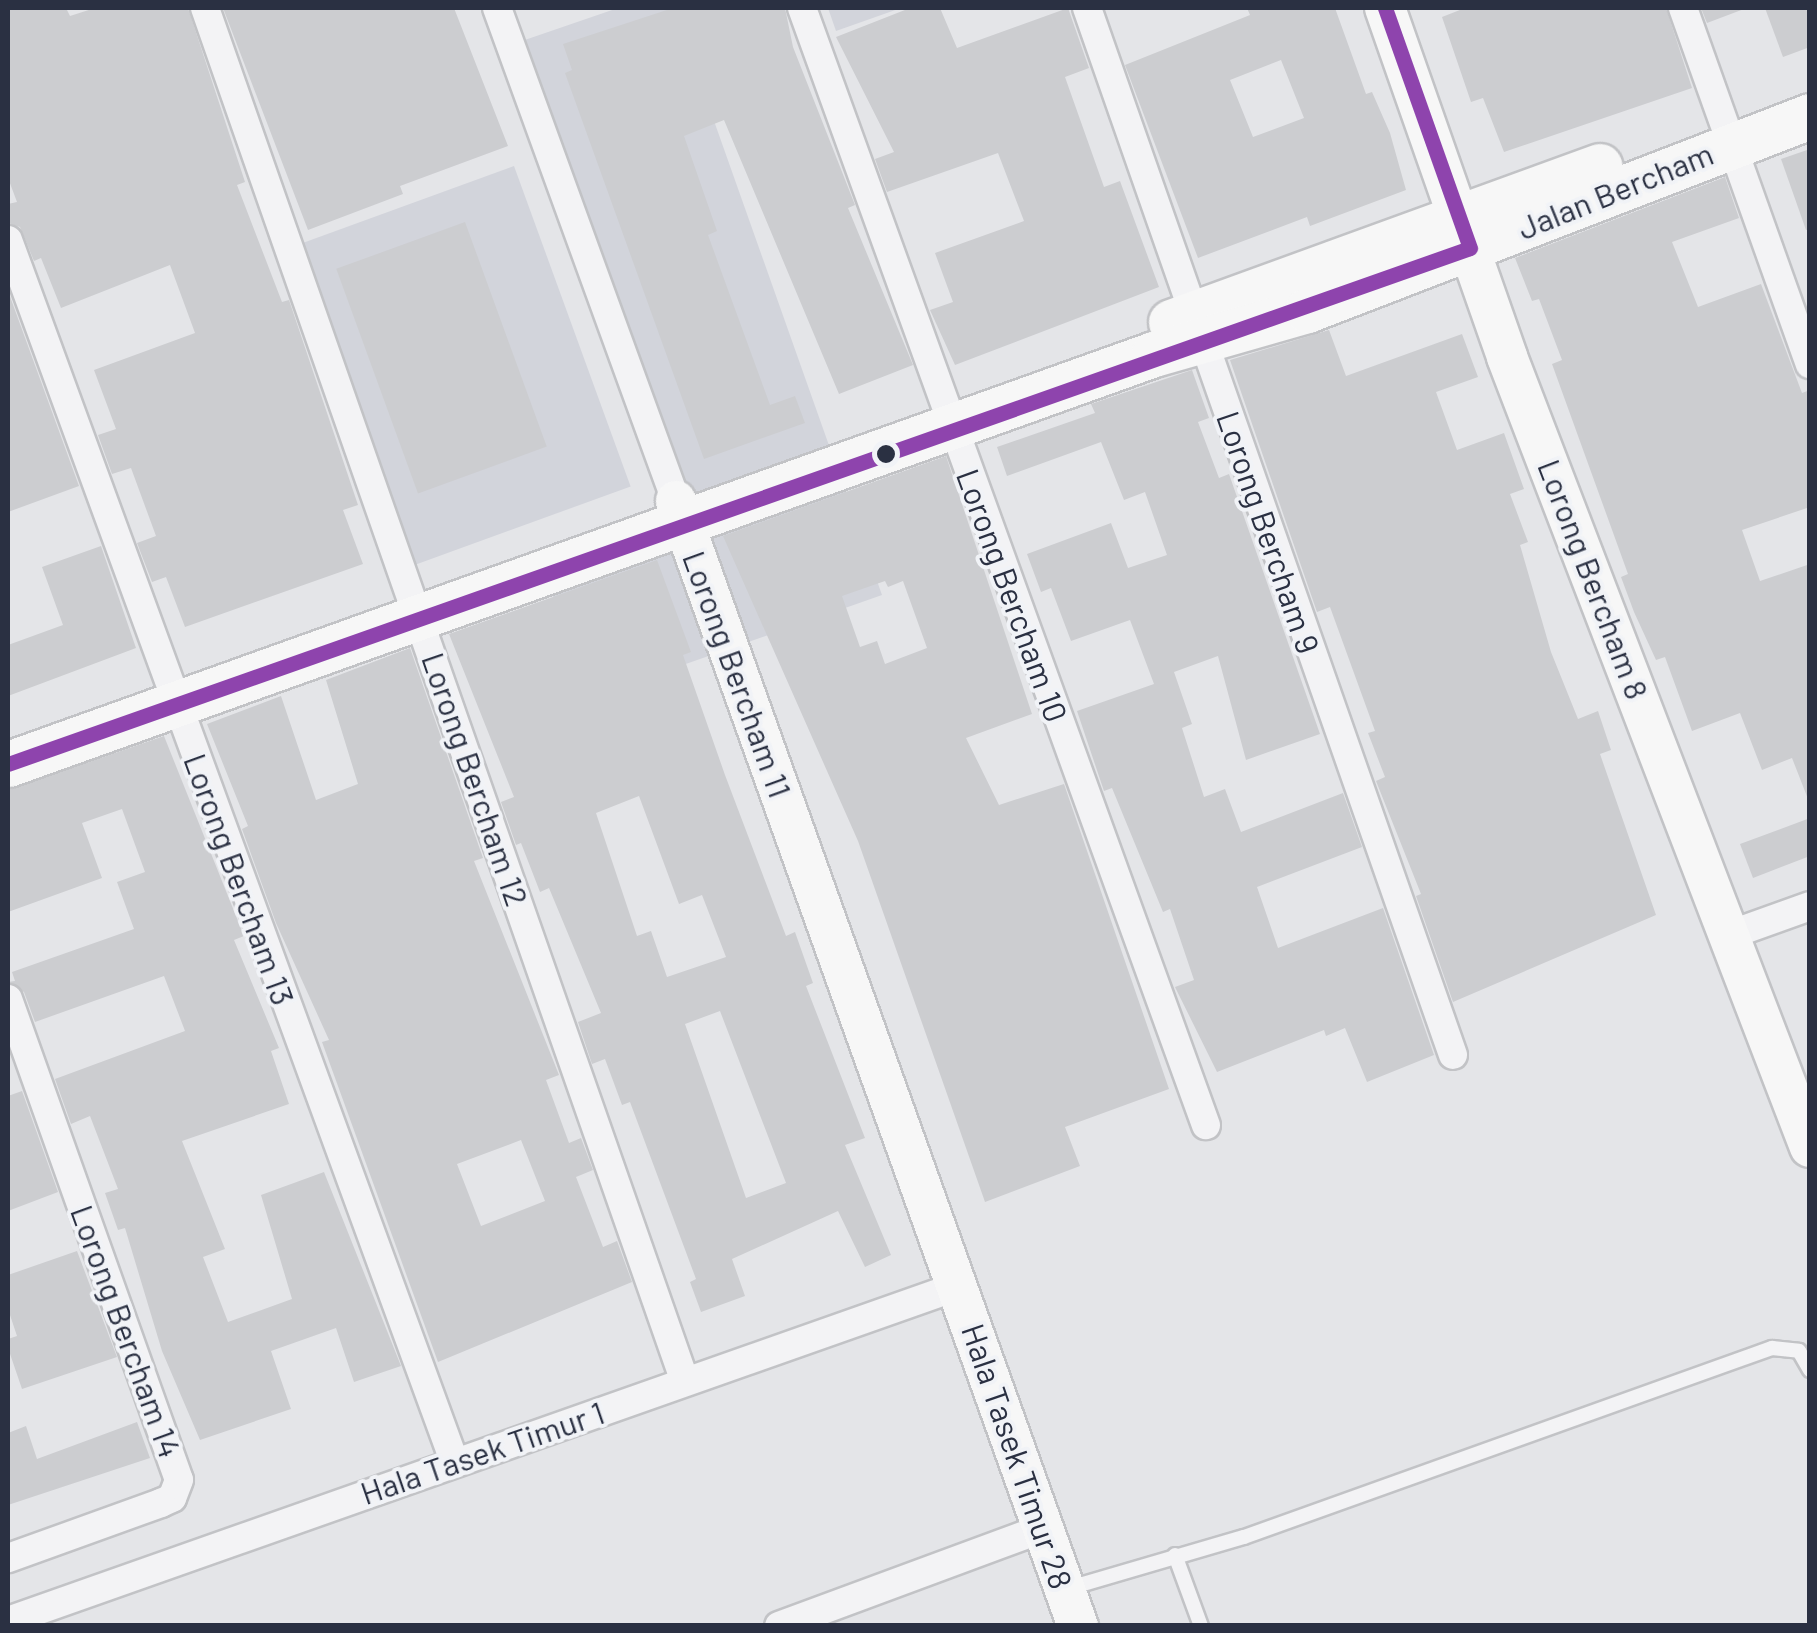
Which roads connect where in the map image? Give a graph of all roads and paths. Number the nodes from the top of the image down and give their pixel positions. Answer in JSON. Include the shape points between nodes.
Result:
{"nodes":[{"id":1,"x":206,"y":8,"type":"edge"},
{"id":2,"x":496,"y":8,"type":"edge"},
{"id":3,"x":802,"y":8,"type":"edge"},
{"id":4,"x":1087,"y":8,"type":"edge"},
{"id":5,"x":1385,"y":8,"type":"edge"},
{"id":6,"x":1683,"y":8,"type":"edge"},
{"id":7,"x":1810,"y":95,"type":"edge"},
{"id":8,"x":1810,"y":116,"type":"edge"},
{"id":9,"x":1728,"y":134,"type":"junction"},
{"id":10,"x":1464,"y":231,"type":"junction"},
{"id":11,"x":8,"y":240,"type":"edge"},
{"id":12,"x":1197,"y":327,"type":"junction"},
{"id":13,"x":1810,"y":364,"type":"edge"},
{"id":14,"x":949,"y":418,"type":"junction"},
{"id":15,"x":680,"y":511,"type":"junction"},
{"id":16,"x":415,"y":605,"type":"junction"},
{"id":17,"x":172,"y":694,"type":"junction"},
{"id":18,"x":8,"y":742,"type":"edge"},
{"id":19,"x":8,"y":764,"type":"edge"},
{"id":20,"x":1810,"y":906,"type":"edge"},
{"id":21,"x":1732,"y":934,"type":"junction"},
{"id":22,"x":8,"y":999,"type":"edge"},
{"id":23,"x":1453,"y":1055,"type":"dead end"},
{"id":24,"x":1206,"y":1126,"type":"dead end"},
{"id":25,"x":1810,"y":1147,"type":"edge"},
{"id":26,"x":958,"y":1286,"type":"junction"},
{"id":27,"x":1810,"y":1370,"type":"edge"},
{"id":28,"x":685,"y":1382,"type":"junction"},
{"id":29,"x":454,"y":1461,"type":"junction"},
{"id":30,"x":1044,"y":1528,"type":"junction"},
{"id":31,"x":1176,"y":1556,"type":"junction"},
{"id":32,"x":8,"y":1558,"type":"edge"},
{"id":33,"x":1072,"y":1608,"type":"edge"},
{"id":34,"x":840,"y":1615,"type":"edge"},
{"id":35,"x":8,"y":1621,"type":"edge"},
{"id":36,"x":778,"y":1626,"type":"edge"},
{"id":37,"x":1202,"y":1626,"type":"edge"}],
"edges":[{"from":1,"to":16,"type":"street","name":"Lorong Bercham 12"},
{"from":2,"to":15,"type":"street","name":"Lorong Bercham 11"},
{"from":3,"to":14,"type":"street","name":"Lorong Bercham 10"},
{"from":4,"to":12,"type":"street","name":"Lorong Bercham 9"},
{"from":5,"to":10,"type":"street","name":"Lorong Bercham 8"},
{"from":6,"to":9,"type":"street"},
{"from":7,"to":9,"type":"main road","name":"Jalan Bercham"},
{"from":8,"to":9,"type":"main road","name":"Jalan Bercham"},
{"from":9,"to":10,"type":"main road","name":"Jalan Bercham"},
{"from":9,"to":13,"type":"street"},
{"from":10,"to":12,"type":"main road","name":"Jalan Bercham"},
{"from":10,"to":21,"type":"street","name":"Lorong Bercham 8"},
{"from":11,"to":17,"type":"street","name":"Lorong Bercham 13"},
{"from":12,"to":14,"type":"main road","name":"Jalan Bercham"},
{"from":12,"to":23,"type":"street","name":"Lorong Bercham 9"},
{"from":14,"to":15,"type":"main road","name":"Jalan Bercham"},
{"from":14,"to":24,"type":"street","name":"Lorong Bercham 10"},
{"from":15,"to":16,"type":"main road","name":"Jalan Bercham"},
{"from":15,"to":26,"type":"street","name":"Lorong Bercham 11"},
{"from":16,"to":17,"type":"main road","name":"Jalan Bercham"},
{"from":16,"to":28,"type":"street","name":"Lorong Bercham 12"},
{"from":17,"to":18,"type":"main road","name":"Jalan Bercham"},
{"from":17,"to":19,"type":"main road","name":"Jalan Bercham"},
{"from":17,"to":29,"type":"street","name":"Lorong Bercham 13"},
{"from":20,"to":21,"type":"street"},
{"from":21,"to":25,"type":"street","name":"Lorong Bercham 8"},
{"from":22,"to":32,"type":"street","name":"Lorong Bercham 14","via":[[180,1480],[172,1498],[161,1503]]},
{"from":26,"to":28,"type":"street","name":"Hala Tasek Timur 1"},
{"from":26,"to":30,"type":"street","name":"Hala Tasek Timur 28"},
{"from":27,"to":31,"type":"lane","via":[[1799,1351],[1772,1348]]},
{"from":28,"to":29,"type":"street","name":"Hala Tasek Timur 1"},
{"from":29,"to":35,"type":"street","name":"Hala Tasek Timur 1"},
{"from":30,"to":33,"type":"street","name":"Hala Tasek Timur 28"},
{"from":30,"to":34,"type":"street"},
{"from":31,"to":33,"type":"lane"},
{"from":31,"to":37,"type":"lane"},
{"from":34,"to":36,"type":"street"}]}
